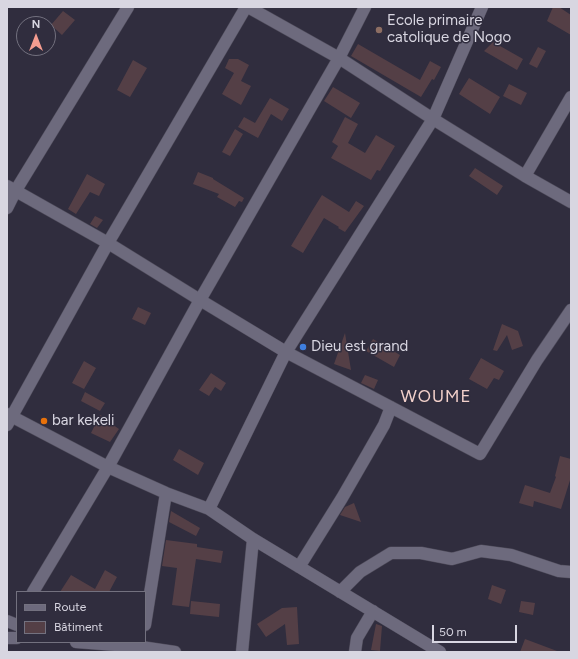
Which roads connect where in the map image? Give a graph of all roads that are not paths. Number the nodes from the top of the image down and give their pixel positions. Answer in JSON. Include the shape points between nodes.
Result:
{"nodes":[{"id":1,"x":128,"y":7,"type":"edge"},
{"id":2,"x":247,"y":7,"type":"edge"},
{"id":3,"x":365,"y":7,"type":"edge"},
{"id":4,"x":482,"y":7,"type":"edge"},
{"id":5,"x":339,"y":58,"type":"junction"},
{"id":6,"x":571,"y":97,"type":"edge"},
{"id":7,"x":433,"y":119,"type":"junction"},
{"id":8,"x":525,"y":176,"type":"junction"},
{"id":9,"x":11,"y":188,"type":"edge"},
{"id":10,"x":571,"y":202,"type":"edge"},
{"id":11,"x":7,"y":208,"type":"edge"},
{"id":12,"x":108,"y":243,"type":"junction"},
{"id":13,"x":200,"y":300,"type":"junction"},
{"id":14,"x":571,"y":310,"type":"edge"},
{"id":15,"x":286,"y":352,"type":"junction"},
{"id":16,"x":391,"y":407,"type":"junction"},
{"id":17,"x":9,"y":418,"type":"edge"},
{"id":18,"x":108,"y":467,"type":"junction"},
{"id":19,"x":166,"y":493,"type":"junction"},
{"id":20,"x":209,"y":509,"type":"junction"},
{"id":21,"x":253,"y":539,"type":"junction"},
{"id":22,"x":299,"y":567,"type":"junction"},
{"id":23,"x":571,"y":572,"type":"edge"},
{"id":24,"x":34,"y":591,"type":"edge"},
{"id":25,"x":340,"y":592,"type":"junction"},
{"id":26,"x":373,"y":611,"type":"junction"},
{"id":27,"x":146,"y":619,"type":"edge"},
{"id":28,"x":89,"y":643,"type":"edge"},
{"id":29,"x":141,"y":647,"type":"edge"},
{"id":30,"x":175,"y":652,"type":"edge"},
{"id":31,"x":242,"y":652,"type":"edge"},
{"id":32,"x":355,"y":652,"type":"edge"},
{"id":33,"x":440,"y":652,"type":"edge"}],
"edges":[{"from":1,"to":9,"type":"street"},
{"from":2,"to":5,"type":"street"},
{"from":2,"to":12,"type":"street"},
{"from":3,"to":5,"type":"street"},
{"from":4,"to":7,"type":"street"},
{"from":5,"to":7,"type":"street"},
{"from":5,"to":13,"type":"street"},
{"from":6,"to":8,"type":"street"},
{"from":7,"to":8,"type":"street"},
{"from":7,"to":15,"type":"street"},
{"from":8,"to":10,"type":"street"},
{"from":9,"to":11,"type":"street"},
{"from":9,"to":12,"type":"street"},
{"from":12,"to":13,"type":"street"},
{"from":12,"to":17,"type":"street"},
{"from":13,"to":15,"type":"street"},
{"from":13,"to":18,"type":"street"},
{"from":14,"to":16,"type":"street","via":[[537,360],[480,454]]},
{"from":15,"to":16,"type":"street"},
{"from":15,"to":20,"type":"street"},
{"from":16,"to":22,"type":"street","via":[[384,425]]},
{"from":17,"to":18,"type":"street"},
{"from":18,"to":19,"type":"street"},
{"from":18,"to":24,"type":"street"},
{"from":19,"to":20,"type":"street"},
{"from":19,"to":27,"type":"street"},
{"from":20,"to":21,"type":"street"},
{"from":21,"to":22,"type":"street"},
{"from":21,"to":31,"type":"street"},
{"from":22,"to":25,"type":"street"},
{"from":23,"to":25,"type":"street","via":[[559,571],[511,555],[481,551],[452,559],[421,553],[391,553],[360,572]]},
{"from":25,"to":26,"type":"street"},
{"from":26,"to":32,"type":"street","via":[[357,638]]},
{"from":26,"to":33,"type":"street"},
{"from":28,"to":29,"type":"street"},
{"from":29,"to":30,"type":"street"}]}
